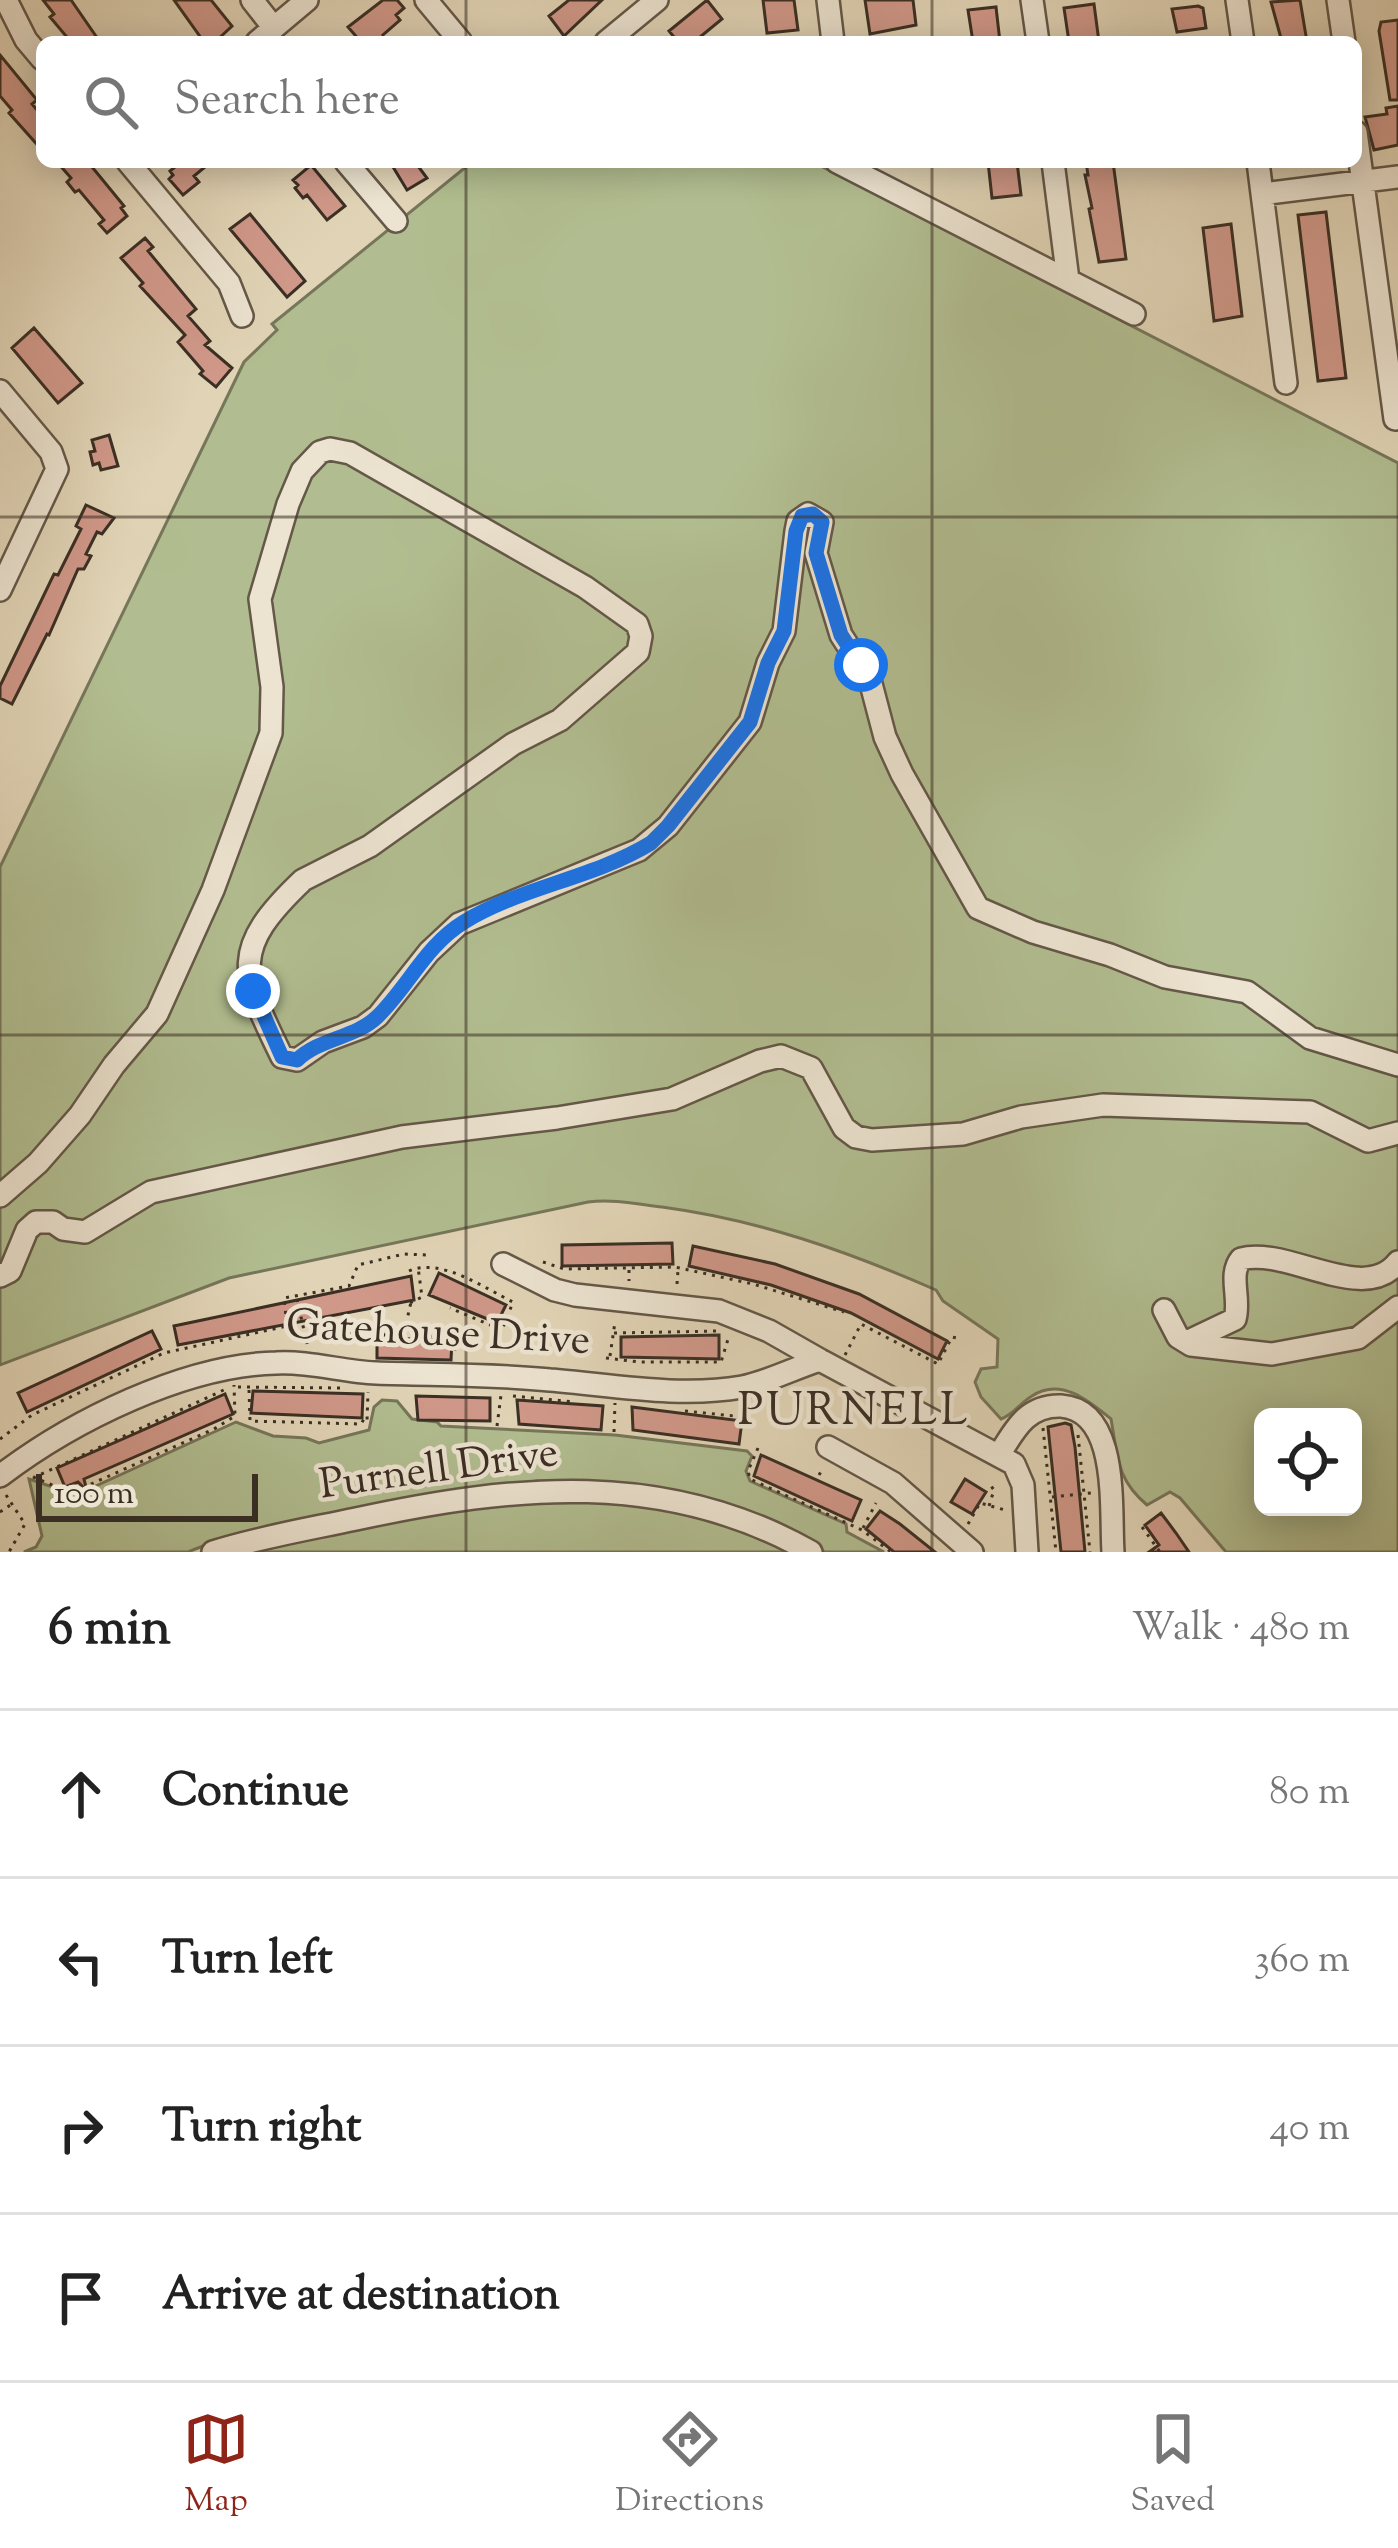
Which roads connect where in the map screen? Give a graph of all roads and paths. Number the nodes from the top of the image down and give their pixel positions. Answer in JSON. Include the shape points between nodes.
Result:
{"nodes":[{"id":1,"x":6,"y":0,"type":"edge"},
{"id":2,"x":251,"y":0,"type":"edge"},
{"id":3,"x":308,"y":0,"type":"edge"},
{"id":4,"x":426,"y":0,"type":"edge"},
{"id":5,"x":657,"y":0,"type":"edge"},
{"id":6,"x":828,"y":0,"type":"edge"},
{"id":7,"x":1032,"y":0,"type":"edge"},
{"id":8,"x":1238,"y":0,"type":"edge"},
{"id":9,"x":1338,"y":0,"type":"edge"},
{"id":10,"x":266,"y":35,"type":"edge"},
{"id":11,"x":456,"y":36,"type":"edge"},
{"id":12,"x":614,"y":36,"type":"edge"},
{"id":13,"x":832,"y":36,"type":"edge"},
{"id":14,"x":1037,"y":36,"type":"edge"},
{"id":15,"x":1242,"y":36,"type":"edge"},
{"id":16,"x":1343,"y":36,"type":"edge"},
{"id":17,"x":36,"y":52,"type":"edge"},
{"id":18,"x":133,"y":168,"type":"edge"},
{"id":19,"x":351,"y":168,"type":"edge"},
{"id":20,"x":853,"y":168,"type":"edge"},
{"id":21,"x":1054,"y":168,"type":"edge"},
{"id":22,"x":1259,"y":168,"type":"edge"},
{"id":23,"x":1361,"y":168,"type":"edge"},
{"id":24,"x":1398,"y":177,"type":"edge"},
{"id":25,"x":1363,"y":182,"type":"junction"},
{"id":26,"x":1262,"y":194,"type":"junction"},
{"id":27,"x":396,"y":221,"type":"dead end"},
{"id":28,"x":1068,"y":280,"type":"junction"},
{"id":29,"x":1134,"y":314,"type":"dead end"},
{"id":30,"x":242,"y":316,"type":"dead end"},
{"id":31,"x":1286,"y":383,"type":"dead end"},
{"id":32,"x":0,"y":391,"type":"edge"},
{"id":33,"x":1395,"y":419,"type":"dead end"},
{"id":34,"x":2,"y":580,"type":"edge"},
{"id":35,"x":1398,"y":1065,"type":"edge"},
{"id":36,"x":1398,"y":1133,"type":"edge"},
{"id":37,"x":0,"y":1196,"type":"edge"},
{"id":38,"x":426,"y":1255,"type":"dead end"},
{"id":39,"x":1398,"y":1262,"type":"edge"},
{"id":40,"x":503,"y":1264,"type":"dead end"},
{"id":41,"x":538,"y":1265,"type":"dead end"},
{"id":42,"x":418,"y":1267,"type":"junction"},
{"id":43,"x":629,"y":1268,"type":"junction"},
{"id":44,"x":679,"y":1268,"type":"junction"},
{"id":45,"x":409,"y":1271,"type":"dead end"},
{"id":46,"x":0,"y":1276,"type":"edge"},
{"id":47,"x":629,"y":1281,"type":"dead end"},
{"id":48,"x":676,"y":1284,"type":"dead end"},
{"id":49,"x":296,"y":1296,"type":"junction"},
{"id":50,"x":1398,"y":1307,"type":"edge"},
{"id":51,"x":450,"y":1308,"type":"dead end"},
{"id":52,"x":1164,"y":1310,"type":"dead end"},
{"id":53,"x":844,"y":1312,"type":"dead end"},
{"id":54,"x":307,"y":1320,"type":"dead end"},
{"id":55,"x":615,"y":1322,"type":"dead end"},
{"id":56,"x":664,"y":1323,"type":"dead end"},
{"id":57,"x":664,"y":1332,"type":"junction"},
{"id":58,"x":326,"y":1333,"type":"junction"},
{"id":59,"x":614,"y":1333,"type":"junction"},
{"id":60,"x":404,"y":1335,"type":"junction"},
{"id":61,"x":957,"y":1338,"type":"dead end"},
{"id":62,"x":307,"y":1344,"type":"dead end"},
{"id":63,"x":326,"y":1345,"type":"dead end"},
{"id":64,"x":1191,"y":1346,"type":"junction"},
{"id":65,"x":831,"y":1361,"type":"junction"},
{"id":66,"x":456,"y":1362,"type":"dead end"},
{"id":67,"x":129,"y":1370,"type":"junction"},
{"id":68,"x":132,"y":1376,"type":"dead end"},
{"id":69,"x":249,"y":1376,"type":"dead end"},
{"id":70,"x":233,"y":1378,"type":"dead end"},
{"id":71,"x":106,"y":1380,"type":"junction"},
{"id":72,"x":368,"y":1384,"type":"dead end"},
{"id":73,"x":249,"y":1386,"type":"junction"},
{"id":74,"x":234,"y":1387,"type":"junction"},
{"id":75,"x":502,"y":1387,"type":"dead end"},
{"id":76,"x":110,"y":1388,"type":"dead end"},
{"id":77,"x":352,"y":1389,"type":"dead end"},
{"id":78,"x":83,"y":1391,"type":"junction"},
{"id":79,"x":615,"y":1395,"type":"dead end"},
{"id":80,"x":88,"y":1399,"type":"dead end"},
{"id":81,"x":1042,"y":1418,"type":"dead end"},
{"id":82,"x":26,"y":1420,"type":"junction"},
{"id":83,"x":1076,"y":1424,"type":"dead end"},
{"id":84,"x":497,"y":1426,"type":"dead end"},
{"id":85,"x":31,"y":1428,"type":"dead end"},
{"id":86,"x":614,"y":1432,"type":"dead end"},
{"id":87,"x":0,"y":1439,"type":"edge"},
{"id":88,"x":758,"y":1448,"type":"dead end"},
{"id":89,"x":999,"y":1454,"type":"junction"},
{"id":90,"x":826,"y":1457,"type":"joint"},
{"id":91,"x":820,"y":1475,"type":"dead end"},
{"id":92,"x":2,"y":1485,"type":"edge"},
{"id":93,"x":991,"y":1486,"type":"dead end"},
{"id":94,"x":1091,"y":1493,"type":"dead end"},
{"id":95,"x":1084,"y":1494,"type":"junction"},
{"id":96,"x":1050,"y":1497,"type":"junction"},
{"id":97,"x":876,"y":1503,"type":"dead end"},
{"id":98,"x":12,"y":1504,"type":"junction"},
{"id":99,"x":989,"y":1507,"type":"junction"},
{"id":100,"x":1024,"y":1511,"type":"junction"},
{"id":101,"x":0,"y":1512,"type":"edge"},
{"id":102,"x":1142,"y":1527,"type":"dead end"},
{"id":103,"x":862,"y":1530,"type":"junction"},
{"id":104,"x":966,"y":1545,"type":"edge"},
{"id":105,"x":9,"y":1552,"type":"edge"},
{"id":106,"x":214,"y":1552,"type":"edge"},
{"id":107,"x":811,"y":1552,"type":"edge"},
{"id":108,"x":891,"y":1552,"type":"edge"},
{"id":109,"x":1027,"y":1552,"type":"edge"},
{"id":110,"x":1056,"y":1552,"type":"edge"},
{"id":111,"x":1090,"y":1552,"type":"edge"},
{"id":112,"x":1113,"y":1552,"type":"edge"},
{"id":113,"x":1160,"y":1552,"type":"edge"}],
"edges":[{"from":1,"to":17,"type":"street"},
{"from":2,"to":10,"type":"street"},
{"from":3,"to":10,"type":"street"},
{"from":4,"to":11,"type":"street"},
{"from":5,"to":12,"type":"street"},
{"from":6,"to":13,"type":"street"},
{"from":7,"to":14,"type":"street"},
{"from":8,"to":15,"type":"street"},
{"from":9,"to":16,"type":"street"},
{"from":18,"to":30,"type":"street","via":[[229,283]]},
{"from":19,"to":27,"type":"street"},
{"from":20,"to":28,"type":"street"},
{"from":21,"to":28,"type":"street"},
{"from":22,"to":26,"type":"street"},
{"from":23,"to":25,"type":"street"},
{"from":24,"to":25,"type":"street"},
{"from":25,"to":26,"type":"street"},
{"from":25,"to":33,"type":"street"},
{"from":26,"to":31,"type":"street"},
{"from":28,"to":29,"type":"street"},
{"from":32,"to":34,"type":"street","via":[[57,469]]},
{"from":35,"to":37,"type":"street","via":[[1310,1038],[1247,992],[1165,977],[978,908],[885,737],[816,553],[822,522],[808,514],[798,521],[784,631],[750,722],[668,826],[639,850],[459,924],[378,1016],[297,1060],[282,1057],[246,970],[247,954],[292,890],[560,720],[640,644],[637,624],[585,587],[331,448],[302,471],[266,572],[261,614],[272,733],[213,890],[148,1027],[49,1151]]},
{"from":36,"to":46,"type":"street","via":[[1368,1141],[1310,1112],[1103,1105],[963,1134],[872,1140],[844,1128],[811,1068],[772,1056],[672,1099],[402,1136],[151,1192],[85,1232],[36,1222]]},
{"from":38,"to":49,"type":"path","via":[[358,1265],[349,1286]]},
{"from":39,"to":64,"type":"street","via":[[1382,1275],[1350,1277],[1270,1256],[1240,1259],[1235,1319]]},
{"from":40,"to":65,"type":"street","name":"Gatehouse Drive","via":[[575,1295],[719,1311]]},
{"from":41,"to":43,"type":"path"},
{"from":42,"to":45,"type":"path"},
{"from":42,"to":51,"type":"path","via":[[441,1268],[513,1302],[502,1330]]},
{"from":42,"to":60,"type":"path","via":[[422,1297],[410,1302]]},
{"from":43,"to":44,"type":"path"},
{"from":43,"to":47,"type":"path"},
{"from":44,"to":48,"type":"path"},
{"from":44,"to":53,"type":"path"},
{"from":49,"to":62,"type":"path"},
{"from":49,"to":67,"type":"path","via":[[284,1298],[287,1326],[164,1353]]},
{"from":50,"to":64,"type":"street","via":[[1350,1341],[1272,1354]]},
{"from":52,"to":64,"type":"street"},
{"from":54,"to":58,"type":"path"},
{"from":55,"to":59,"type":"path"},
{"from":56,"to":57,"type":"path"},
{"from":57,"to":59,"type":"path"},
{"from":57,"to":59,"type":"path","via":[[730,1335],[721,1362],[639,1363],[608,1358]]},
{"from":58,"to":60,"type":"path"},
{"from":58,"to":63,"type":"path"},
{"from":60,"to":66,"type":"path","via":[[454,1337]]},
{"from":61,"to":65,"type":"path","via":[[938,1364],[861,1324]]},
{"from":65,"to":89,"type":"street","name":"Gatehouse Drive"},
{"from":65,"to":92,"type":"street","name":"Gatehouse Drive","via":[[710,1390],[253,1365],[134,1400],[29,1454]]},
{"from":67,"to":68,"type":"path"},
{"from":67,"to":71,"type":"path"},
{"from":69,"to":73,"type":"path"},
{"from":70,"to":74,"type":"path"},
{"from":71,"to":76,"type":"path"},
{"from":71,"to":78,"type":"path"},
{"from":72,"to":73,"type":"path","via":[[361,1424],[250,1421]]},
{"from":73,"to":74,"type":"path"},
{"from":73,"to":77,"type":"path"},
{"from":74,"to":74,"type":"path","via":[[235,1416],[71,1493],[32,1477]]},
{"from":75,"to":84,"type":"path"},
{"from":78,"to":80,"type":"path"},
{"from":78,"to":82,"type":"path"},
{"from":79,"to":86,"type":"path"},
{"from":81,"to":96,"type":"path"},
{"from":82,"to":85,"type":"path"},
{"from":82,"to":87,"type":"path"},
{"from":83,"to":95,"type":"path"},
{"from":88,"to":103,"type":"path","via":[[750,1479]]},
{"from":89,"to":100,"type":"street","via":[[1021,1473]]},
{"from":89,"to":112,"type":"street","via":[[1039,1408],[1072,1408],[1093,1420],[1106,1458]]},
{"from":90,"to":91,"type":"path"},
{"from":90,"to":104,"type":"street","via":[[893,1483]]},
{"from":92,"to":98,"type":"path"},
{"from":93,"to":99,"type":"path"},
{"from":94,"to":95,"type":"path"},
{"from":95,"to":96,"type":"path"},
{"from":95,"to":111,"type":"path"},
{"from":96,"to":110,"type":"path"},
{"from":97,"to":103,"type":"path"},
{"from":98,"to":101,"type":"path"},
{"from":98,"to":105,"type":"path","via":[[25,1524]]},
{"from":99,"to":100,"type":"path"},
{"from":99,"to":104,"type":"path","via":[[980,1503]]},
{"from":100,"to":109,"type":"street"},
{"from":102,"to":113,"type":"path"},
{"from":103,"to":108,"type":"path"},
{"from":106,"to":107,"type":"street","name":"Purnell Drive","via":[[424,1504],[541,1489],[683,1503],[735,1516]]}]}
